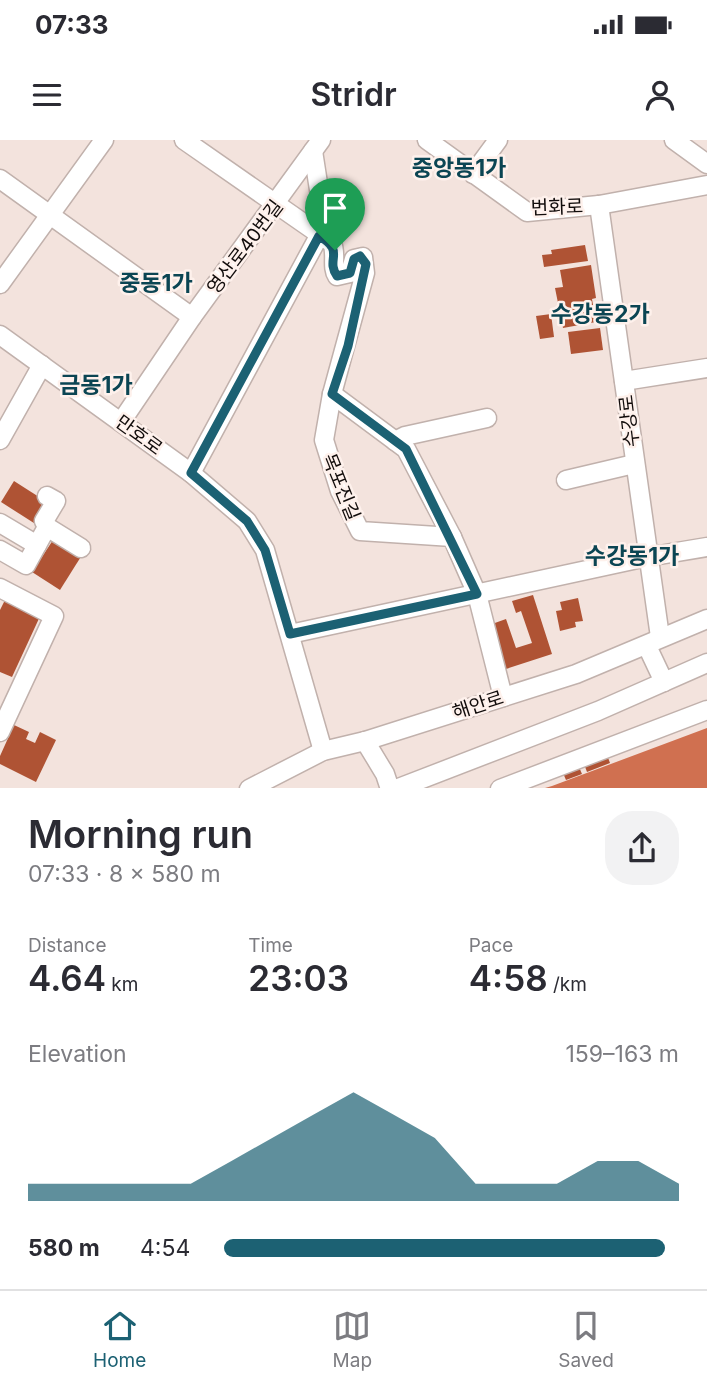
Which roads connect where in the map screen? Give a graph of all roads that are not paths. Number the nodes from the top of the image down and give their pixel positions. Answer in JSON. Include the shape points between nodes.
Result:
{"nodes":[{"id":1,"x":104,"y":140,"type":"edge"},
{"id":2,"x":184,"y":140,"type":"edge"},
{"id":3,"x":427,"y":140,"type":"edge"},
{"id":4,"x":498,"y":140,"type":"edge"},
{"id":5,"x":674,"y":140,"type":"edge"},
{"id":6,"x":317,"y":146,"type":"edge"},
{"id":7,"x":707,"y":164,"type":"edge"},
{"id":8,"x":473,"y":174,"type":"junction"},
{"id":9,"x":0,"y":179,"type":"edge"},
{"id":10,"x":707,"y":185,"type":"edge"},
{"id":11,"x":599,"y":205,"type":"junction"},
{"id":12,"x":276,"y":206,"type":"junction"},
{"id":13,"x":51,"y":216,"type":"junction"},
{"id":14,"x":319,"y":236,"type":"junction"},
{"id":15,"x":0,"y":284,"type":"edge"},
{"id":16,"x":192,"y":317,"type":"junction"},
{"id":17,"x":0,"y":335,"type":"edge"},
{"id":18,"x":42,"y":365,"type":"junction"},
{"id":19,"x":707,"y":368,"type":"edge"},
{"id":20,"x":624,"y":381,"type":"junction"},
{"id":21,"x":332,"y":394,"type":"junction"},
{"id":22,"x":486,"y":418,"type":"dead end"},
{"id":23,"x":121,"y":422,"type":"junction"},
{"id":24,"x":0,"y":440,"type":"edge"},
{"id":25,"x":395,"y":441,"type":"junction"},
{"id":26,"x":634,"y":464,"type":"junction"},
{"id":27,"x":191,"y":473,"type":"junction"},
{"id":28,"x":566,"y":480,"type":"dead end"},
{"id":29,"x":47,"y":496,"type":"dead end"},
{"id":30,"x":0,"y":523,"type":"edge"},
{"id":31,"x":47,"y":527,"type":"junction"},
{"id":32,"x":452,"y":537,"type":"junction"},
{"id":33,"x":37,"y":545,"type":"junction"},
{"id":34,"x":707,"y":547,"type":"edge"},
{"id":35,"x":81,"y":548,"type":"dead end"},
{"id":36,"x":0,"y":550,"type":"edge"},
{"id":37,"x":647,"y":557,"type":"junction"},
{"id":38,"x":0,"y":588,"type":"edge"},
{"id":39,"x":477,"y":594,"type":"junction"},
{"id":40,"x":707,"y":619,"type":"edge"},
{"id":41,"x":290,"y":634,"type":"junction"},
{"id":42,"x":653,"y":641,"type":"junction"},
{"id":43,"x":707,"y":663,"type":"edge"},
{"id":44,"x":664,"y":682,"type":"junction"},
{"id":45,"x":503,"y":697,"type":"junction"},
{"id":46,"x":707,"y":710,"type":"edge"},
{"id":47,"x":0,"y":732,"type":"edge"},
{"id":48,"x":365,"y":741,"type":"junction"},
{"id":49,"x":323,"y":751,"type":"junction"},
{"id":50,"x":251,"y":788,"type":"edge"},
{"id":51,"x":390,"y":788,"type":"edge"},
{"id":52,"x":399,"y":788,"type":"edge"},
{"id":53,"x":503,"y":788,"type":"edge"}],
"edges":[{"from":1,"to":13,"type":"street"},
{"from":2,"to":12,"type":"street"},
{"from":3,"to":8,"type":"street","name":"번화로"},
{"from":4,"to":8,"type":"street"},
{"from":5,"to":7,"type":"street"},
{"from":6,"to":12,"type":"street","name":"영산로40번길"},
{"from":6,"to":14,"type":"street","via":[[324,222]]},
{"from":8,"to":11,"type":"street","name":"번화로","via":[[527,212]]},
{"from":9,"to":13,"type":"street"},
{"from":10,"to":11,"type":"street","name":"번화로"},
{"from":11,"to":20,"type":"street","name":"수강로"},
{"from":12,"to":14,"type":"street"},
{"from":12,"to":16,"type":"street","name":"영산로40번길"},
{"from":13,"to":15,"type":"street"},
{"from":13,"to":16,"type":"street"},
{"from":14,"to":21,"type":"street","name":"목포진길","via":[[332,243],[337,276],[350,273],[354,259],[360,256],[366,264]]},
{"from":14,"to":27,"type":"street"},
{"from":16,"to":23,"type":"street","name":"영산로40번길"},
{"from":17,"to":18,"type":"street","name":"만호로"},
{"from":18,"to":23,"type":"street","name":"만호로"},
{"from":18,"to":24,"type":"street"},
{"from":19,"to":20,"type":"street"},
{"from":20,"to":26,"type":"street","name":"수강로"},
{"from":21,"to":25,"type":"street"},
{"from":21,"to":32,"type":"street","name":"목포진길","via":[[324,449],[360,531]]},
{"from":22,"to":25,"type":"street"},
{"from":23,"to":27,"type":"street","name":"만호로"},
{"from":25,"to":32,"type":"street","via":[[412,458]]},
{"from":26,"to":28,"type":"street"},
{"from":26,"to":37,"type":"street","name":"수강로"},
{"from":27,"to":41,"type":"street","name":"만호로","via":[[247,521],[265,550]]},
{"from":29,"to":31,"type":"street","via":[[56,501],[44,521]]},
{"from":30,"to":33,"type":"street"},
{"from":31,"to":33,"type":"street"},
{"from":31,"to":35,"type":"street"},
{"from":32,"to":39,"type":"street"},
{"from":33,"to":36,"type":"street","via":[[26,565]]},
{"from":34,"to":37,"type":"street"},
{"from":37,"to":39,"type":"street"},
{"from":37,"to":42,"type":"street","name":"수강로"},
{"from":38,"to":47,"type":"street","via":[[54,616]]},
{"from":39,"to":41,"type":"street"},
{"from":39,"to":45,"type":"street"},
{"from":40,"to":42,"type":"street","name":"해안로"},
{"from":41,"to":49,"type":"street","name":"만호로"},
{"from":42,"to":44,"type":"street","name":"수강로"},
{"from":42,"to":45,"type":"street","name":"해안로","via":[[576,674]]},
{"from":43,"to":44,"type":"street"},
{"from":44,"to":52,"type":"street"},
{"from":45,"to":48,"type":"street","name":"해안로"},
{"from":46,"to":53,"type":"street"},
{"from":48,"to":49,"type":"street","name":"해안로"},
{"from":48,"to":51,"type":"street"},
{"from":49,"to":50,"type":"street","name":"해안로"}]}
